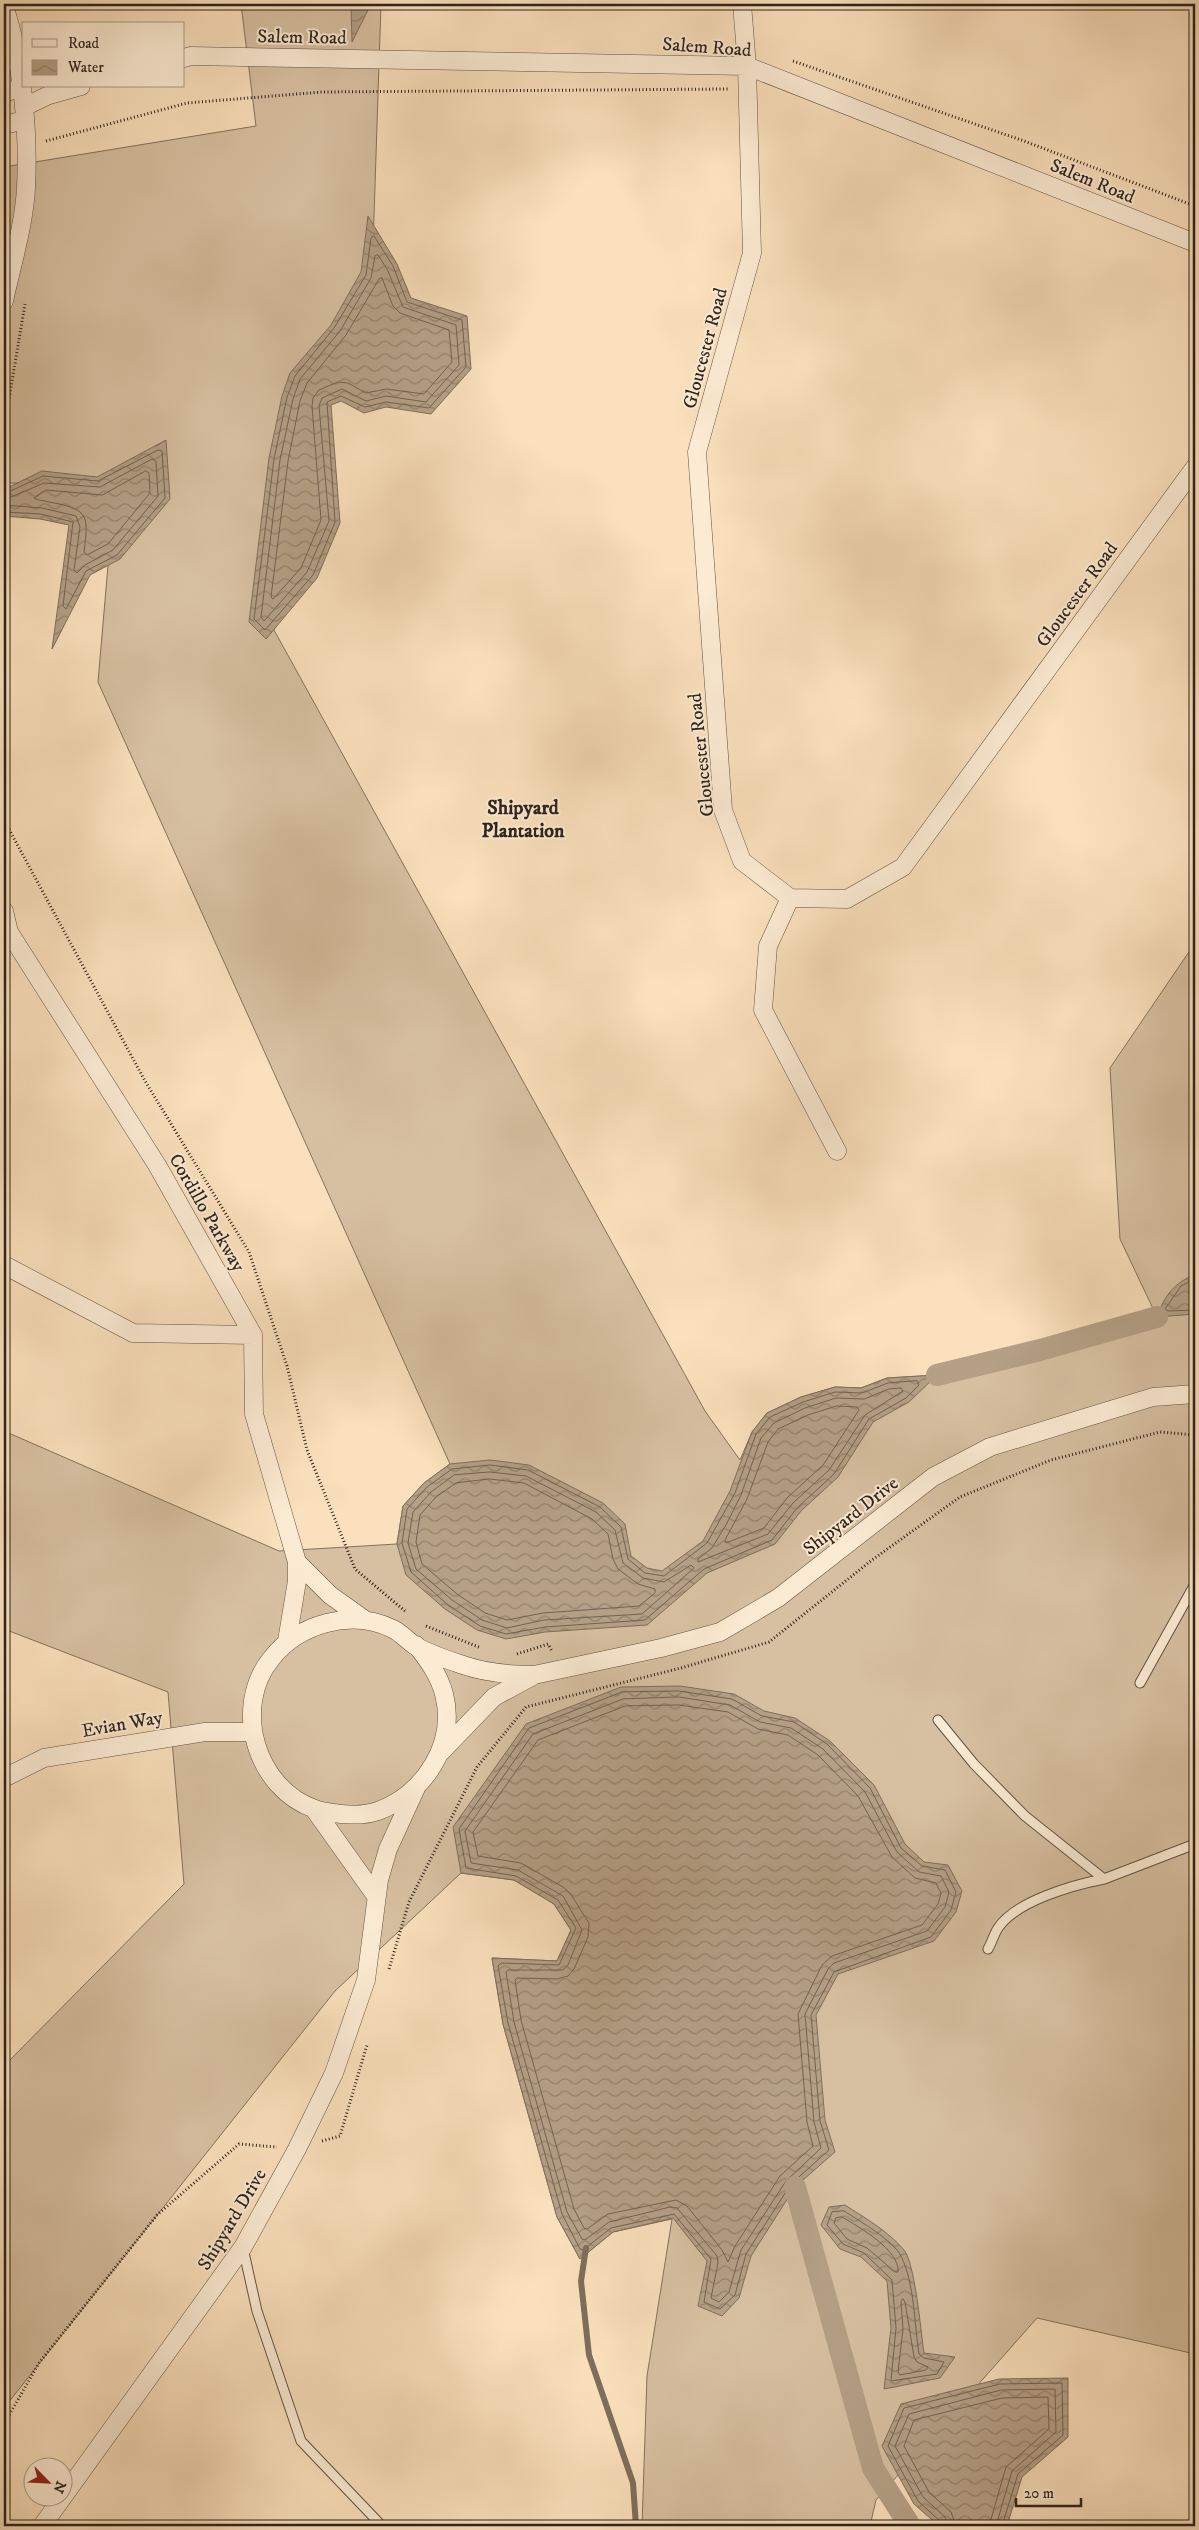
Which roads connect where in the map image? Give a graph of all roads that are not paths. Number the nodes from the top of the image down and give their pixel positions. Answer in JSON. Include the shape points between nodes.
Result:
{"nodes":[{"id":1,"x":742,"y":4,"type":"edge"},
{"id":2,"x":4,"y":6,"type":"edge"},
{"id":3,"x":185,"y":58,"type":"edge"},
{"id":4,"x":747,"y":66,"type":"junction"},
{"id":5,"x":74,"y":88,"type":"edge"},
{"id":6,"x":12,"y":91,"type":"edge"},
{"id":7,"x":25,"y":113,"type":"junction"},
{"id":8,"x":4,"y":125,"type":"edge"},
{"id":9,"x":1195,"y":243,"type":"edge"},
{"id":10,"x":4,"y":301,"type":"edge"},
{"id":11,"x":1195,"y":467,"type":"edge"},
{"id":12,"x":790,"y":898,"type":"junction"},
{"id":13,"x":4,"y":911,"type":"edge"},
{"id":14,"x":837,"y":1151,"type":"dead end"},
{"id":15,"x":4,"y":1265,"type":"edge"},
{"id":16,"x":253,"y":1334,"type":"junction"},
{"id":17,"x":1195,"y":1394,"type":"edge"},
{"id":18,"x":297,"y":1562,"type":"junction"},
{"id":19,"x":1195,"y":1584,"type":"edge"},
{"id":20,"x":365,"y":1620,"type":"junction"},
{"id":21,"x":287,"y":1641,"type":"junction"},
{"id":22,"x":416,"y":1645,"type":"junction"},
{"id":23,"x":534,"y":1675,"type":"junction"},
{"id":24,"x":1140,"y":1683,"type":"dead end"},
{"id":25,"x":938,"y":1720,"type":"dead end"},
{"id":26,"x":252,"y":1732,"type":"junction"},
{"id":27,"x":440,"y":1753,"type":"junction"},
{"id":28,"x":4,"y":1778,"type":"edge"},
{"id":29,"x":416,"y":1787,"type":"junction"},
{"id":30,"x":314,"y":1809,"type":"junction"},
{"id":31,"x":1195,"y":1844,"type":"edge"},
{"id":32,"x":1104,"y":1879,"type":"junction"},
{"id":33,"x":376,"y":1896,"type":"junction"},
{"id":34,"x":988,"y":1949,"type":"dead end"},
{"id":35,"x":243,"y":2248,"type":"junction"},
{"id":36,"x":42,"y":2526,"type":"edge"},
{"id":37,"x":382,"y":2526,"type":"edge"}],
"edges":[{"from":1,"to":4,"type":"street","name":"Gloucester Road"},
{"from":2,"to":6,"type":"street","via":[[14,36]]},
{"from":3,"to":4,"type":"street","name":"Salem Road"},
{"from":4,"to":9,"type":"street","name":"Salem Road"},
{"from":4,"to":12,"type":"street","name":"Gloucester Road","via":[[752,253],[697,452],[723,810],[742,861]]},
{"from":5,"to":7,"type":"street","via":[[48,95]]},
{"from":6,"to":7,"type":"street"},
{"from":7,"to":8,"type":"street"},
{"from":7,"to":10,"type":"street","via":[[26,189]]},
{"from":11,"to":12,"type":"street","name":"Gloucester Road","via":[[903,867],[847,899]]},
{"from":12,"to":14,"type":"street","via":[[768,946],[763,1010]]},
{"from":13,"to":16,"type":"street","name":"Cordillo Parkway","via":[[9,932],[157,1165]]},
{"from":15,"to":16,"type":"street","via":[[134,1333]]},
{"from":16,"to":18,"type":"street","name":"Cordillo Parkway","via":[[254,1414]]},
{"from":17,"to":23,"type":"street","name":"Shipyard Drive","via":[[1153,1397],[990,1447],[933,1477],[778,1598],[720,1632]]},
{"from":18,"to":20,"type":"street","name":"Cordillo Parkway","via":[[330,1595]]},
{"from":18,"to":21,"type":"street","name":"Cordillo Parkway"},
{"from":19,"to":24,"type":"lane"},
{"from":20,"to":21,"type":"street","via":[[336,1620]]},
{"from":20,"to":22,"type":"street","via":[[392,1629]]},
{"from":21,"to":26,"type":"street","via":[[270,1660],[258,1682],[251,1707]]},
{"from":22,"to":23,"type":"street","name":"Shipyard Drive","via":[[460,1664],[515,1675]]},
{"from":22,"to":27,"type":"street","via":[[434,1668],[444,1695],[446,1724]]},
{"from":23,"to":27,"type":"street","name":"Shipyard Drive","via":[[494,1697]]},
{"from":25,"to":32,"type":"lane","via":[[974,1764],[1025,1816]]},
{"from":26,"to":28,"type":"street","name":"Evian Way","via":[[205,1732],[44,1758]]},
{"from":26,"to":30,"type":"street","via":[[263,1765],[284,1791]]},
{"from":27,"to":29,"type":"street","via":[[425,1779]]},
{"from":29,"to":30,"type":"street","via":[[403,1799],[376,1811],[347,1815]]},
{"from":29,"to":33,"type":"street","name":"Shipyard Drive","via":[[388,1849]]},
{"from":30,"to":33,"type":"street"},
{"from":31,"to":32,"type":"lane"},
{"from":32,"to":34,"type":"lane","via":[[1072,1886],[1022,1907],[999,1927]]},
{"from":33,"to":35,"type":"street","name":"Shipyard Drive","via":[[366,1980],[334,2073]]},
{"from":35,"to":36,"type":"street","name":"Shipyard Drive"},
{"from":35,"to":37,"type":"lane","via":[[257,2312],[301,2441]]}]}
